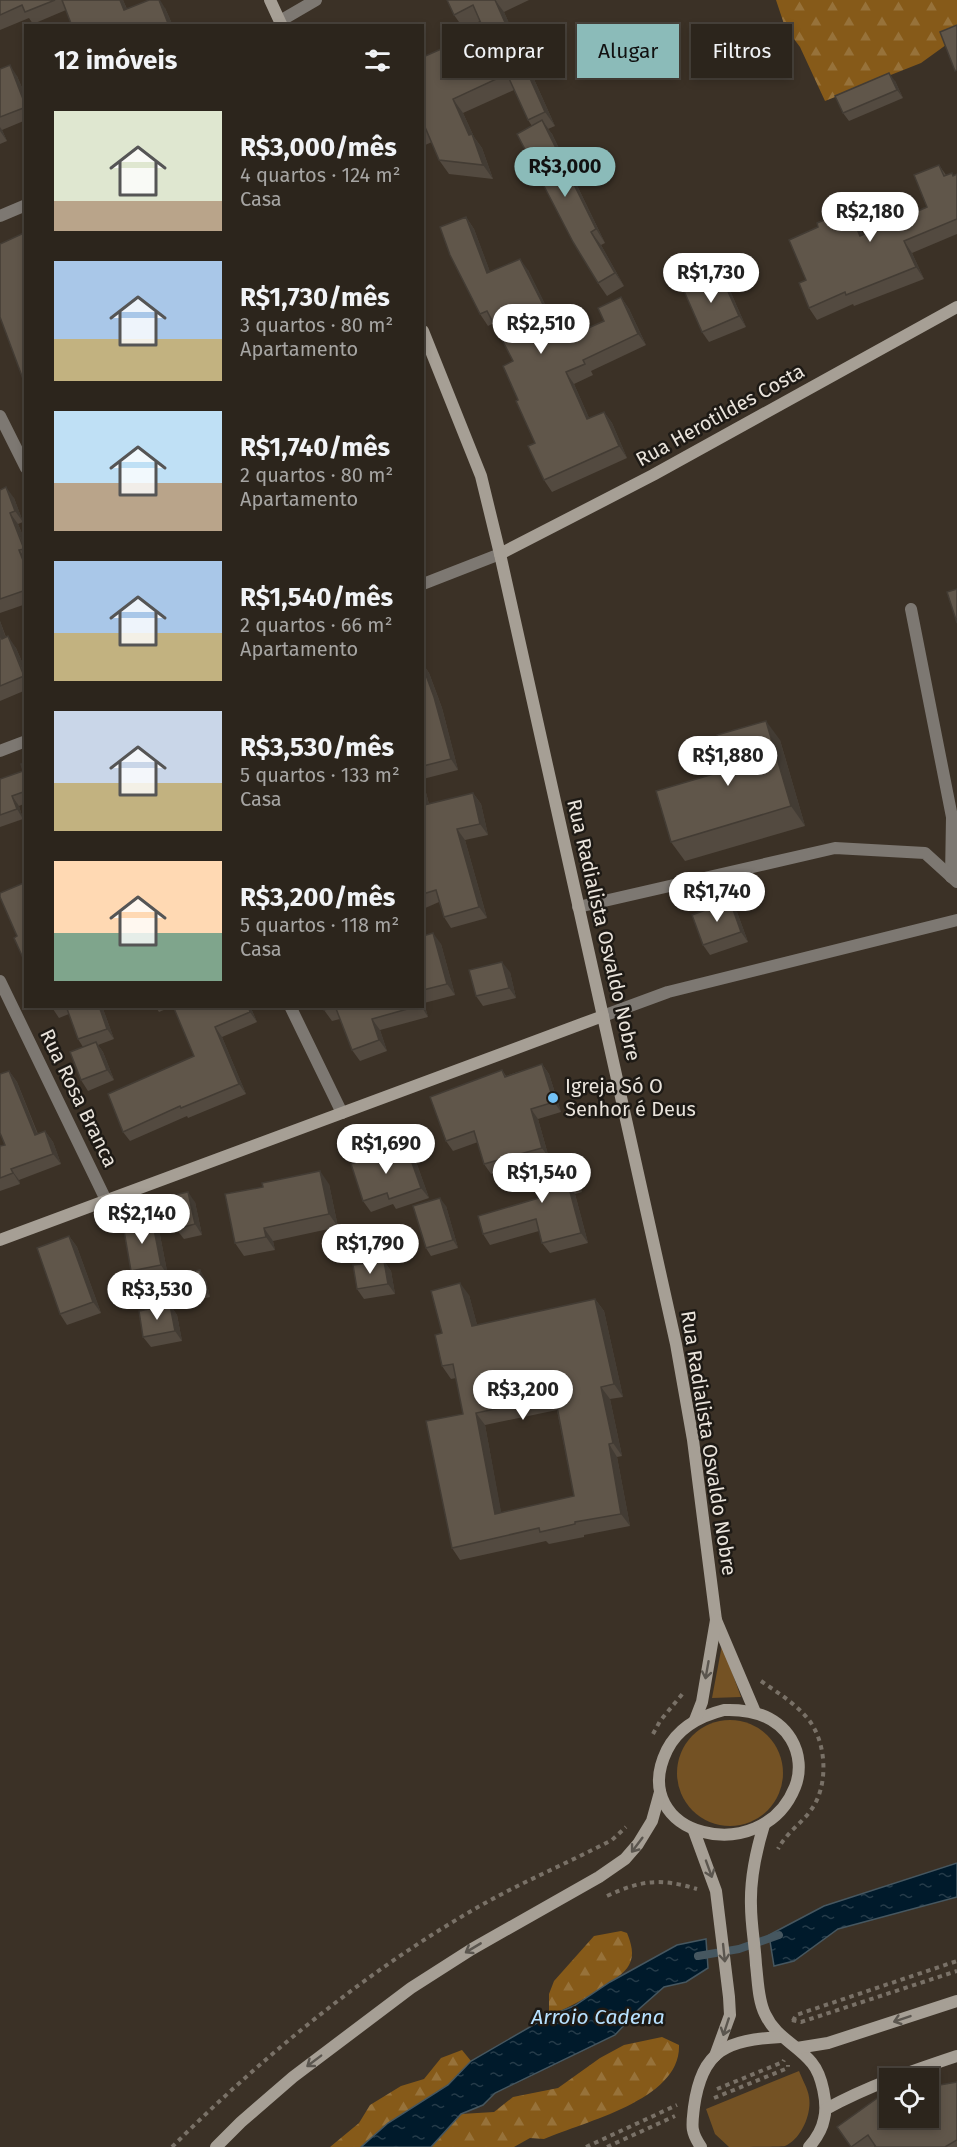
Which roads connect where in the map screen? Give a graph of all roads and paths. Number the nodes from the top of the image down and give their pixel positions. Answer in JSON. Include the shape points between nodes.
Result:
{"nodes":[{"id":1,"x":270,"y":0,"type":"edge"},
{"id":2,"x":316,"y":0,"type":"edge"},
{"id":3,"x":281,"y":23,"type":"edge"},
{"id":4,"x":24,"y":206,"type":"edge"},
{"id":5,"x":0,"y":216,"type":"edge"},
{"id":6,"x":957,"y":307,"type":"edge"},
{"id":7,"x":424,"y":334,"type":"edge"},
{"id":8,"x":0,"y":416,"type":"edge"},
{"id":9,"x":24,"y":464,"type":"edge"},
{"id":10,"x":500,"y":554,"type":"junction"},
{"id":11,"x":424,"y":584,"type":"edge"},
{"id":12,"x":911,"y":609,"type":"dead end"},
{"id":13,"x":24,"y":742,"type":"edge"},
{"id":14,"x":0,"y":750,"type":"edge"},
{"id":15,"x":954,"y":879,"type":"edge"},
{"id":16,"x":578,"y":906,"type":"junction"},
{"id":17,"x":957,"y":920,"type":"edge"},
{"id":18,"x":0,"y":981,"type":"edge"},
{"id":19,"x":291,"y":1008,"type":"edge"},
{"id":20,"x":603,"y":1016,"type":"junction"},
{"id":21,"x":342,"y":1113,"type":"junction"},
{"id":22,"x":106,"y":1200,"type":"junction"},
{"id":23,"x":0,"y":1240,"type":"edge"},
{"id":24,"x":716,"y":1620,"type":"junction"},
{"id":25,"x":690,"y":1684,"type":"dead end"},
{"id":26,"x":755,"y":1712,"type":"junction"},
{"id":27,"x":695,"y":1720,"type":"junction"},
{"id":28,"x":651,"y":1739,"type":"dead end"},
{"id":29,"x":660,"y":1792,"type":"junction"},
{"id":30,"x":633,"y":1820,"type":"dead end"},
{"id":31,"x":764,"y":1825,"type":"junction"},
{"id":32,"x":694,"y":1831,"type":"junction"},
{"id":33,"x":699,"y":1889,"type":"dead end"},
{"id":34,"x":602,"y":1898,"type":"dead end"},
{"id":35,"x":957,"y":1962,"type":"edge"},
{"id":36,"x":957,"y":1971,"type":"edge"},
{"id":37,"x":957,"y":2001,"type":"edge"},
{"id":38,"x":801,"y":2022,"type":"dead end"},
{"id":39,"x":788,"y":2042,"type":"junction"},
{"id":40,"x":716,"y":2056,"type":"junction"},
{"id":41,"x":957,"y":2056,"type":"edge"},
{"id":42,"x":783,"y":2061,"type":"dead end"},
{"id":43,"x":788,"y":2068,"type":"dead end"},
{"id":44,"x":707,"y":2101,"type":"dead end"},
{"id":45,"x":679,"y":2103,"type":"dead end"},
{"id":46,"x":826,"y":2109,"type":"junction"},
{"id":47,"x":814,"y":2144,"type":"edge"},
{"id":48,"x":172,"y":2147,"type":"edge"},
{"id":49,"x":216,"y":2147,"type":"edge"},
{"id":50,"x":607,"y":2147,"type":"edge"},
{"id":51,"x":701,"y":2147,"type":"edge"}],
"edges":[{"from":1,"to":3,"type":"street"},
{"from":2,"to":3,"type":"street"},
{"from":4,"to":5,"type":"street"},
{"from":6,"to":10,"type":"street","name":"Rua Herotildes Costa","via":[[653,475]]},
{"from":7,"to":10,"type":"street","name":"Rua Radialista Osvaldo Nobre","via":[[481,476]]},
{"from":8,"to":9,"type":"street"},
{"from":10,"to":11,"type":"street"},
{"from":10,"to":16,"type":"street","name":"Rua Radialista Osvaldo Nobre"},
{"from":12,"to":15,"type":"street","via":[[952,817]]},
{"from":13,"to":14,"type":"street"},
{"from":15,"to":16,"type":"street","via":[[925,853],[835,848]]},
{"from":16,"to":20,"type":"street","name":"Rua Radialista Osvaldo Nobre"},
{"from":17,"to":20,"type":"street","via":[[668,992]]},
{"from":18,"to":22,"type":"street","name":"Rua Rosa Branca"},
{"from":19,"to":21,"type":"street"},
{"from":20,"to":21,"type":"street"},
{"from":20,"to":24,"type":"street","name":"Rua Radialista Osvaldo Nobre","via":[[676,1344],[693,1440]]},
{"from":21,"to":22,"type":"street"},
{"from":22,"to":23,"type":"street"},
{"from":24,"to":26,"type":"street","name":"Rua Radialista Osvaldo Nobre"},
{"from":24,"to":27,"type":"street","name":"Rua Radialista Osvaldo Nobre","one_way":true,"via":[[702,1702]]},
{"from":25,"to":28,"type":"path","via":[[660,1721]]},
{"from":26,"to":27,"type":"street","via":[[724,1710]]},
{"from":26,"to":31,"type":"street","via":[[786,1731],[799,1763],[798,1781],[791,1798]]},
{"from":27,"to":29,"type":"street","via":[[672,1739],[660,1765]]},
{"from":29,"to":32,"type":"street","via":[[667,1808]]},
{"from":29,"to":49,"type":"street","one_way":true,"via":[[652,1821],[625,1859],[411,1988],[293,2077]]},
{"from":30,"to":48,"type":"path","via":[[612,1840],[474,1909],[425,1939],[264,2061]]},
{"from":31,"to":32,"type":"street","via":[[728,1836]]},
{"from":31,"to":39,"type":"street","via":[[756,1851],[751,1905],[759,1992],[764,2013]]},
{"from":32,"to":40,"type":"street","one_way":true,"via":[[719,1908],[729,1997],[730,2014]]},
{"from":33,"to":34,"type":"path","via":[[673,1881],[640,1883]]},
{"from":35,"to":39,"type":"path","via":[[796,2015]]},
{"from":36,"to":38,"type":"path"},
{"from":37,"to":39,"type":"street","one_way":true,"via":[[828,2043]]},
{"from":39,"to":40,"type":"street","via":[[749,2039]]},
{"from":39,"to":42,"type":"path"},
{"from":39,"to":46,"type":"street","via":[[813,2064]]},
{"from":40,"to":51,"type":"street","via":[[707,2064],[695,2097],[691,2123]]},
{"from":41,"to":46,"type":"street","via":[[896,2076]]},
{"from":43,"to":44,"type":"path"},
{"from":45,"to":50,"type":"path","via":[[676,2115]]},
{"from":46,"to":47,"type":"street"}]}
